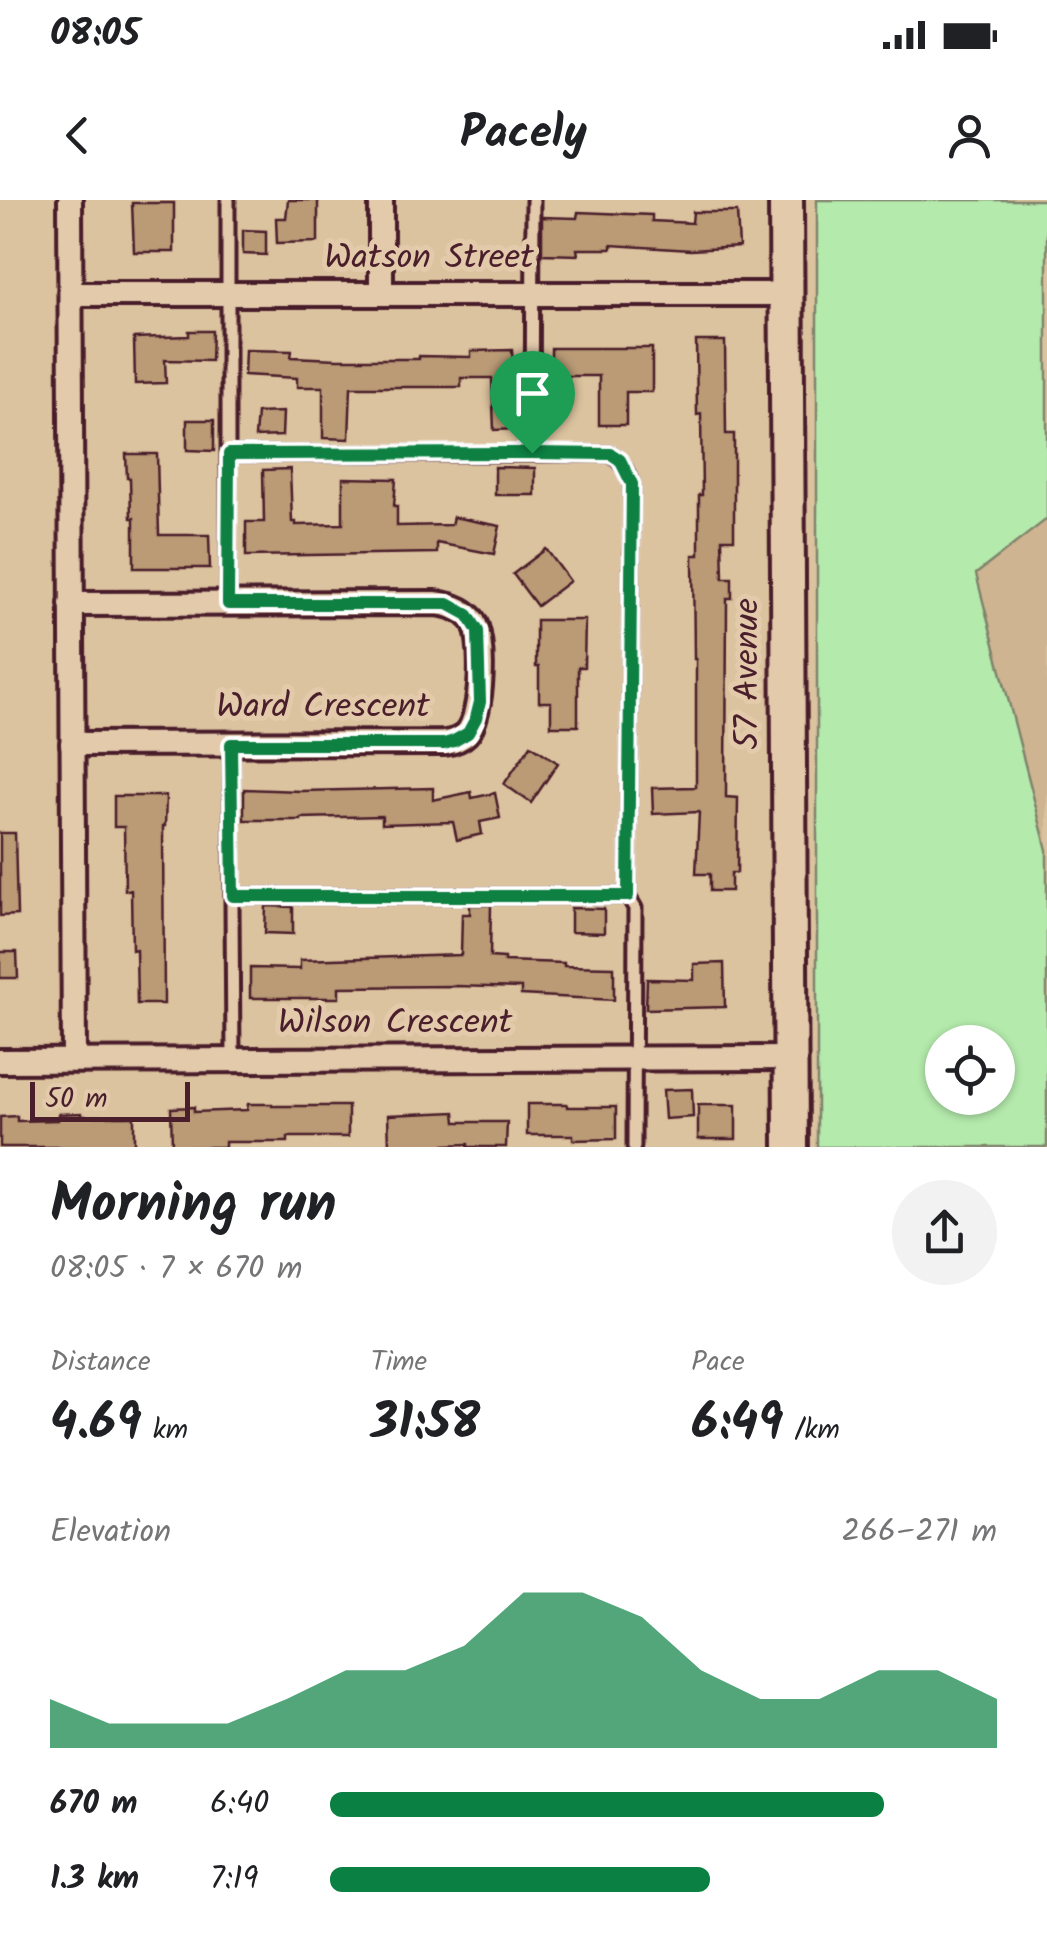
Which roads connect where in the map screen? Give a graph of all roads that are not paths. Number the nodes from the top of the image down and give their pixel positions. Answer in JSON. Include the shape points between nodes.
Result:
{"nodes":[{"id":1,"x":70,"y":200,"type":"edge"},
{"id":2,"x":228,"y":200,"type":"edge"},
{"id":3,"x":381,"y":200,"type":"edge"},
{"id":4,"x":533,"y":200,"type":"edge"},
{"id":5,"x":786,"y":200,"type":"edge"},
{"id":6,"x":70,"y":294,"type":"junction"},
{"id":7,"x":228,"y":294,"type":"junction"},
{"id":8,"x":382,"y":294,"type":"junction"},
{"id":9,"x":531,"y":294,"type":"junction"},
{"id":10,"x":787,"y":294,"type":"junction"},
{"id":11,"x":532,"y":453,"type":"junction"},
{"id":12,"x":229,"y":454,"type":"junction"},
{"id":13,"x":72,"y":604,"type":"junction"},
{"id":14,"x":228,"y":604,"type":"junction"},
{"id":15,"x":72,"y":744,"type":"junction"},
{"id":16,"x":231,"y":744,"type":"junction"},
{"id":17,"x":233,"y":896,"type":"junction"},
{"id":18,"x":628,"y":896,"type":"junction"},
{"id":19,"x":634,"y":1058,"type":"junction"},
{"id":20,"x":790,"y":1058,"type":"junction"},
{"id":21,"x":74,"y":1060,"type":"junction"},
{"id":22,"x":233,"y":1060,"type":"junction"},
{"id":23,"x":0,"y":1061,"type":"edge"},
{"id":24,"x":634,"y":1147,"type":"edge"},
{"id":25,"x":791,"y":1147,"type":"edge"}],
"edges":[{"from":1,"to":6,"type":"street"},
{"from":2,"to":7,"type":"lane"},
{"from":3,"to":8,"type":"street"},
{"from":4,"to":9,"type":"lane"},
{"from":5,"to":10,"type":"street","name":"57 Avenue"},
{"from":6,"to":7,"type":"street","name":"Watson Street"},
{"from":6,"to":13,"type":"street"},
{"from":7,"to":8,"type":"street","name":"Watson Street"},
{"from":7,"to":12,"type":"lane"},
{"from":8,"to":9,"type":"street","name":"Watson Street"},
{"from":9,"to":10,"type":"street","name":"Watson Street"},
{"from":9,"to":11,"type":"lane"},
{"from":10,"to":20,"type":"street","name":"57 Avenue"},
{"from":11,"to":12,"type":"lane"},
{"from":11,"to":18,"type":"lane","via":[[611,454],[632,484]]},
{"from":12,"to":14,"type":"lane"},
{"from":13,"to":14,"type":"street","name":"Ward Crescent"},
{"from":13,"to":15,"type":"street"},
{"from":14,"to":16,"type":"street","name":"Ward Crescent","via":[[448,604],[474,622],[480,642],[478,711],[468,733],[454,741]]},
{"from":15,"to":16,"type":"street","name":"Ward Crescent"},
{"from":15,"to":21,"type":"street"},
{"from":16,"to":17,"type":"lane"},
{"from":17,"to":18,"type":"lane"},
{"from":17,"to":22,"type":"lane"},
{"from":18,"to":19,"type":"lane","via":[[635,908]]},
{"from":19,"to":20,"type":"street","name":"Wilson Crescent"},
{"from":19,"to":22,"type":"street","name":"Wilson Crescent"},
{"from":19,"to":24,"type":"lane"},
{"from":20,"to":25,"type":"street","name":"57 Avenue"},
{"from":21,"to":22,"type":"street","name":"Wilson Crescent"},
{"from":21,"to":23,"type":"street","name":"Wilson Crescent"}]}
